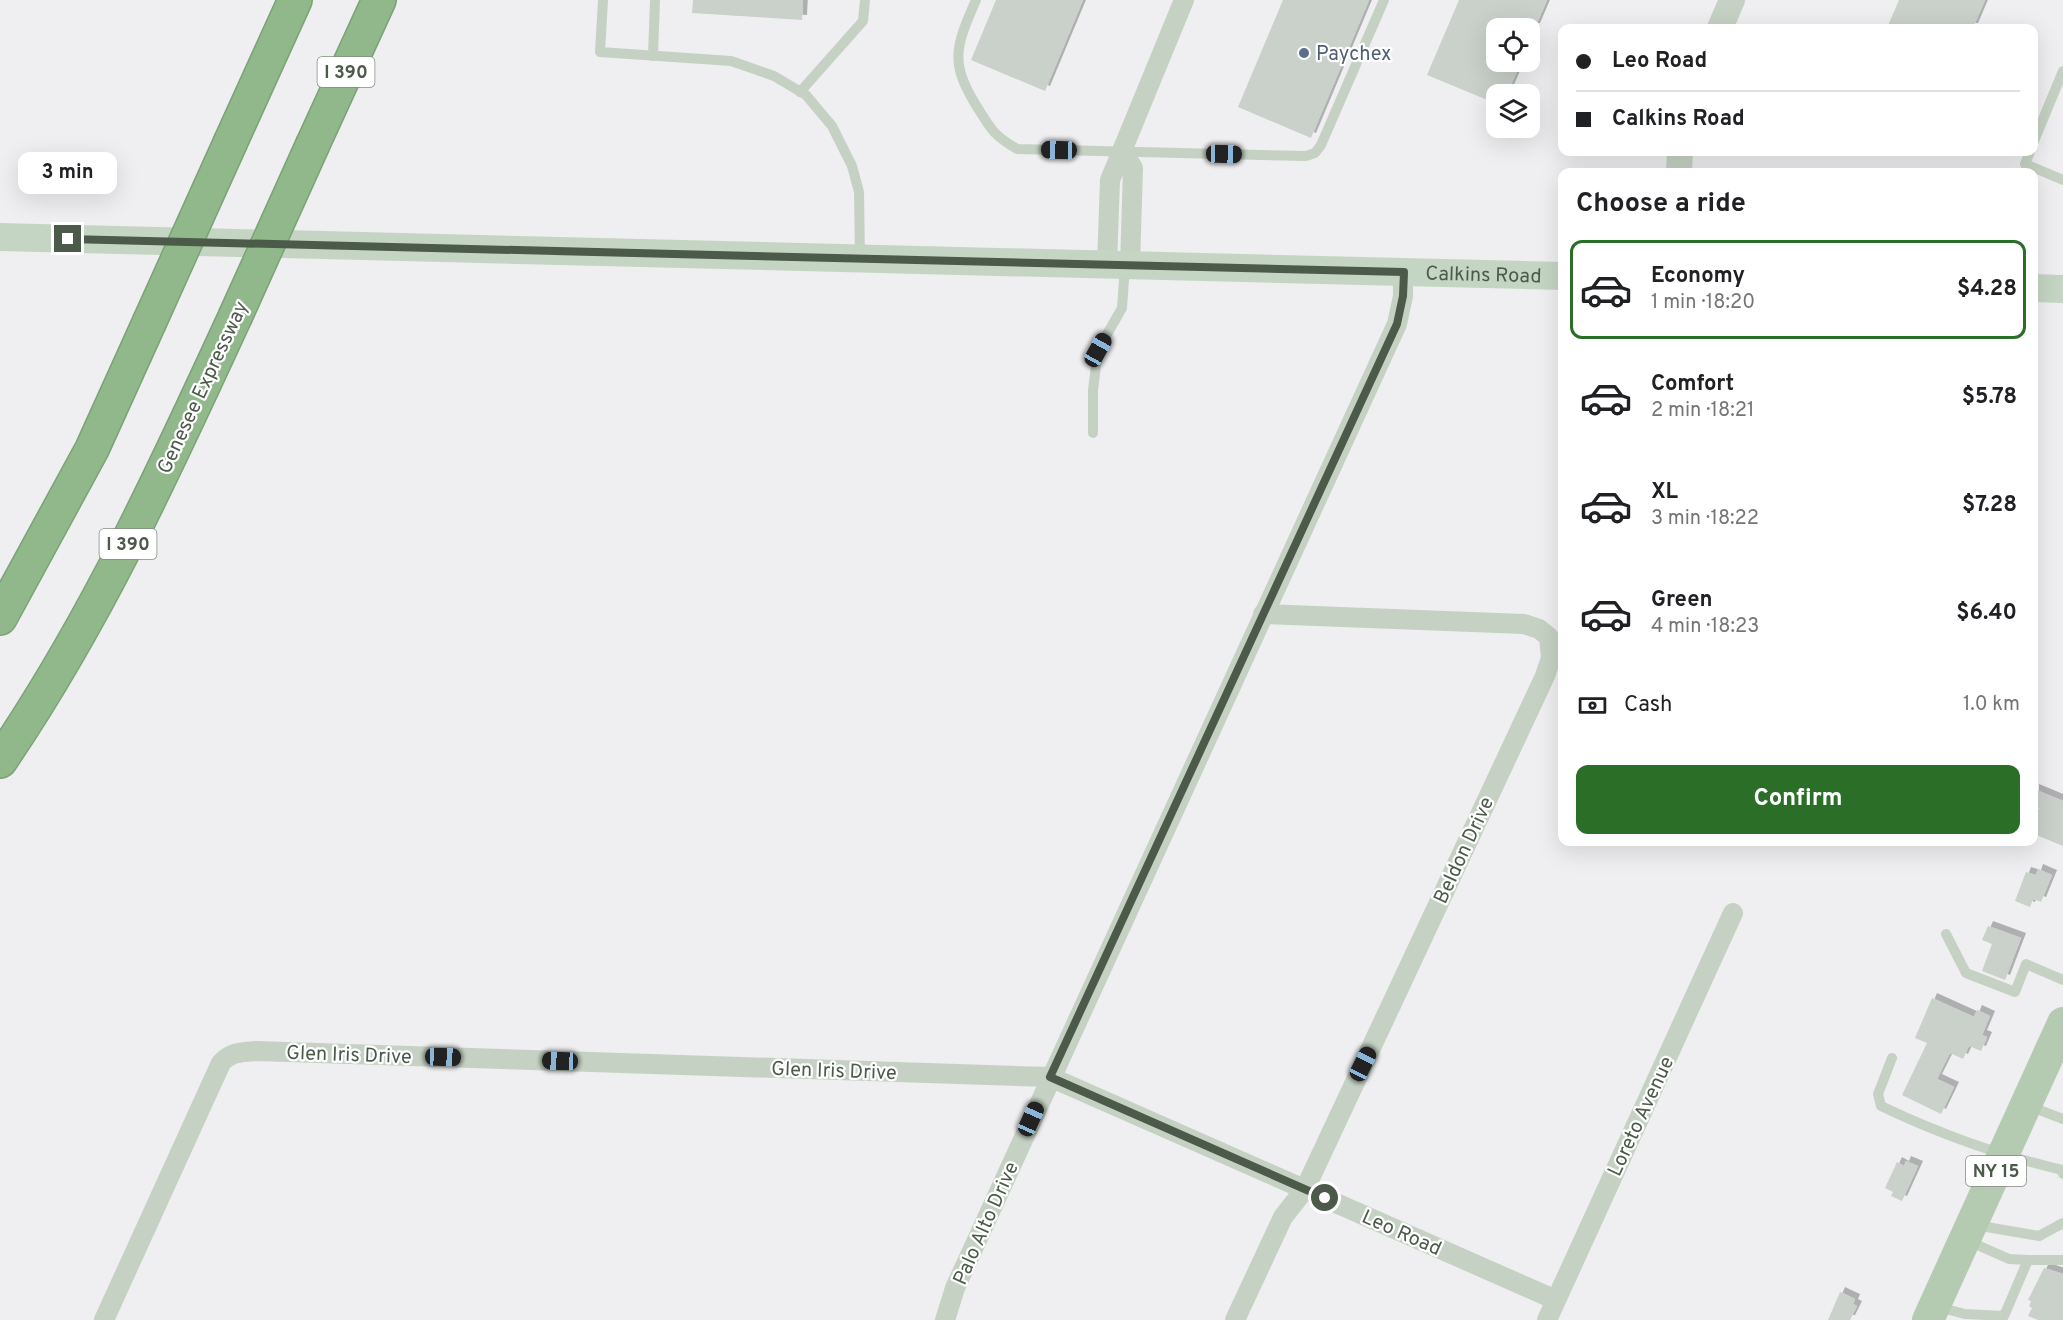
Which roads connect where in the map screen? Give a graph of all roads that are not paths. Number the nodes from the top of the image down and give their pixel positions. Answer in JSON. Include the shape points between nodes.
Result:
{"nodes":[{"id":1,"x":295,"y":0,"type":"edge"},
{"id":2,"x":380,"y":0,"type":"edge"},
{"id":3,"x":603,"y":0,"type":"edge"},
{"id":4,"x":655,"y":0,"type":"edge"},
{"id":5,"x":865,"y":0,"type":"edge"},
{"id":6,"x":975,"y":0,"type":"edge"},
{"id":7,"x":1184,"y":0,"type":"edge"},
{"id":8,"x":1384,"y":0,"type":"edge"},
{"id":9,"x":1732,"y":0,"type":"edge"},
{"id":10,"x":1722,"y":24,"type":"edge"},
{"id":11,"x":653,"y":56,"type":"junction"},
{"id":12,"x":2063,"y":71,"type":"edge"},
{"id":13,"x":800,"y":92,"type":"junction"},
{"id":14,"x":2038,"y":131,"type":"edge"},
{"id":15,"x":1122,"y":152,"type":"junction"},
{"id":16,"x":2028,"y":156,"type":"edge"},
{"id":17,"x":2034,"y":168,"type":"edge"},
{"id":18,"x":2038,"y":169,"type":"edge"},
{"id":19,"x":2063,"y":180,"type":"edge"},
{"id":20,"x":0,"y":237,"type":"edge"},
{"id":21,"x":860,"y":259,"type":"junction"},
{"id":22,"x":1121,"y":265,"type":"junction"},
{"id":23,"x":1404,"y":272,"type":"junction"},
{"id":24,"x":1558,"y":276,"type":"edge"},
{"id":25,"x":2038,"y":288,"type":"edge"},
{"id":26,"x":2063,"y":289,"type":"edge"},
{"id":27,"x":1093,"y":433,"type":"dead end"},
{"id":28,"x":1263,"y":614,"type":"junction"},
{"id":29,"x":0,"y":618,"type":"edge"},
{"id":30,"x":0,"y":760,"type":"edge"},
{"id":31,"x":1733,"y":913,"type":"dead end"},
{"id":32,"x":1946,"y":934,"type":"dead end"},
{"id":33,"x":2063,"y":980,"type":"edge"},
{"id":34,"x":2063,"y":1023,"type":"edge"},
{"id":35,"x":1892,"y":1058,"type":"dead end"},
{"id":36,"x":1050,"y":1077,"type":"junction"},
{"id":37,"x":2026,"y":1104,"type":"junction"},
{"id":38,"x":2063,"y":1119,"type":"edge"},
{"id":39,"x":2003,"y":1156,"type":"junction"},
{"id":40,"x":2063,"y":1174,"type":"edge"},
{"id":41,"x":1305,"y":1189,"type":"junction"},
{"id":42,"x":2063,"y":1223,"type":"edge"},
{"id":43,"x":1968,"y":1231,"type":"junction"},
{"id":44,"x":2028,"y":1260,"type":"junction"},
{"id":45,"x":2063,"y":1260,"type":"edge"},
{"id":46,"x":1556,"y":1300,"type":"junction"},
{"id":47,"x":1931,"y":1313,"type":"edge"},
{"id":48,"x":104,"y":1320,"type":"edge"},
{"id":49,"x":945,"y":1320,"type":"edge"},
{"id":50,"x":1234,"y":1320,"type":"edge"},
{"id":51,"x":1547,"y":1320,"type":"edge"}],
"edges":[{"from":1,"to":29,"type":"highway","bridge":true,"via":[[92,449]]},
{"from":2,"to":30,"type":"highway","name":"Genesee Expressway","number":"I 390","bridge":true,"via":[[143,516],[57,673]]},
{"from":3,"to":11,"type":"lane","via":[[600,52]]},
{"from":4,"to":11,"type":"lane"},
{"from":5,"to":13,"type":"lane","via":[[863,21]]},
{"from":6,"to":15,"type":"lane","via":[[960,36],[957,60],[962,84],[996,136],[1017,149]]},
{"from":7,"to":15,"type":"street"},
{"from":8,"to":15,"type":"lane","via":[[1315,153],[1306,156]]},
{"from":9,"to":10,"type":"street"},
{"from":11,"to":13,"type":"lane","via":[[731,61],[774,76]]},
{"from":12,"to":14,"type":"lane"},
{"from":13,"to":21,"type":"lane","via":[[832,126],[852,166],[859,192]]},
{"from":15,"to":22,"type":"street","via":[[1132,168]]},
{"from":16,"to":17,"type":"lane","via":[[2025,164]]},
{"from":18,"to":19,"type":"lane"},
{"from":20,"to":21,"type":"main road","name":"Calkins Road"},
{"from":21,"to":22,"type":"main road","name":"Calkins Road"},
{"from":22,"to":23,"type":"main road","name":"Calkins Road"},
{"from":22,"to":27,"type":"lane","via":[[1122,308],[1098,350]]},
{"from":23,"to":24,"type":"main road","name":"Calkins Road"},
{"from":23,"to":28,"type":"street","name":"Palo Alto Drive","via":[[1397,324]]},
{"from":25,"to":26,"type":"main road"},
{"from":28,"to":36,"type":"street","name":"Palo Alto Drive"},
{"from":28,"to":41,"type":"street","name":"Beldon Drive","via":[[1524,624],[1539,629],[1549,637],[1551,645],[1545,676]]},
{"from":31,"to":46,"type":"street","name":"Loreto Avenue"},
{"from":32,"to":33,"type":"lane","via":[[1966,973],[2015,992],[2026,964]]},
{"from":34,"to":37,"type":"main road","number":"NY 15"},
{"from":35,"to":39,"type":"lane","via":[[1878,1094],[1881,1106],[1934,1131]]},
{"from":36,"to":41,"type":"street","name":"Leo Road"},
{"from":36,"to":48,"type":"street","name":"Glen Iris Drive","via":[[238,1052],[221,1063]]},
{"from":36,"to":49,"type":"street","name":"Palo Alto Drive","via":[[955,1288]]},
{"from":37,"to":38,"type":"lane"},
{"from":37,"to":39,"type":"main road","number":"NY 15"},
{"from":39,"to":40,"type":"lane","via":[[2062,1170]]},
{"from":39,"to":43,"type":"main road","number":"NY 15"},
{"from":41,"to":46,"type":"street","name":"Leo Road"},
{"from":41,"to":50,"type":"street","name":"Beldon Drive","via":[[1283,1218]]},
{"from":42,"to":43,"type":"lane","via":[[2039,1236]]},
{"from":43,"to":44,"type":"lane","via":[[2009,1259]]},
{"from":43,"to":47,"type":"main road","number":"NY 15"},
{"from":44,"to":45,"type":"lane"},
{"from":44,"to":47,"type":"lane","via":[[2004,1316]]},
{"from":46,"to":51,"type":"street","name":"Loreto Avenue"}]}
